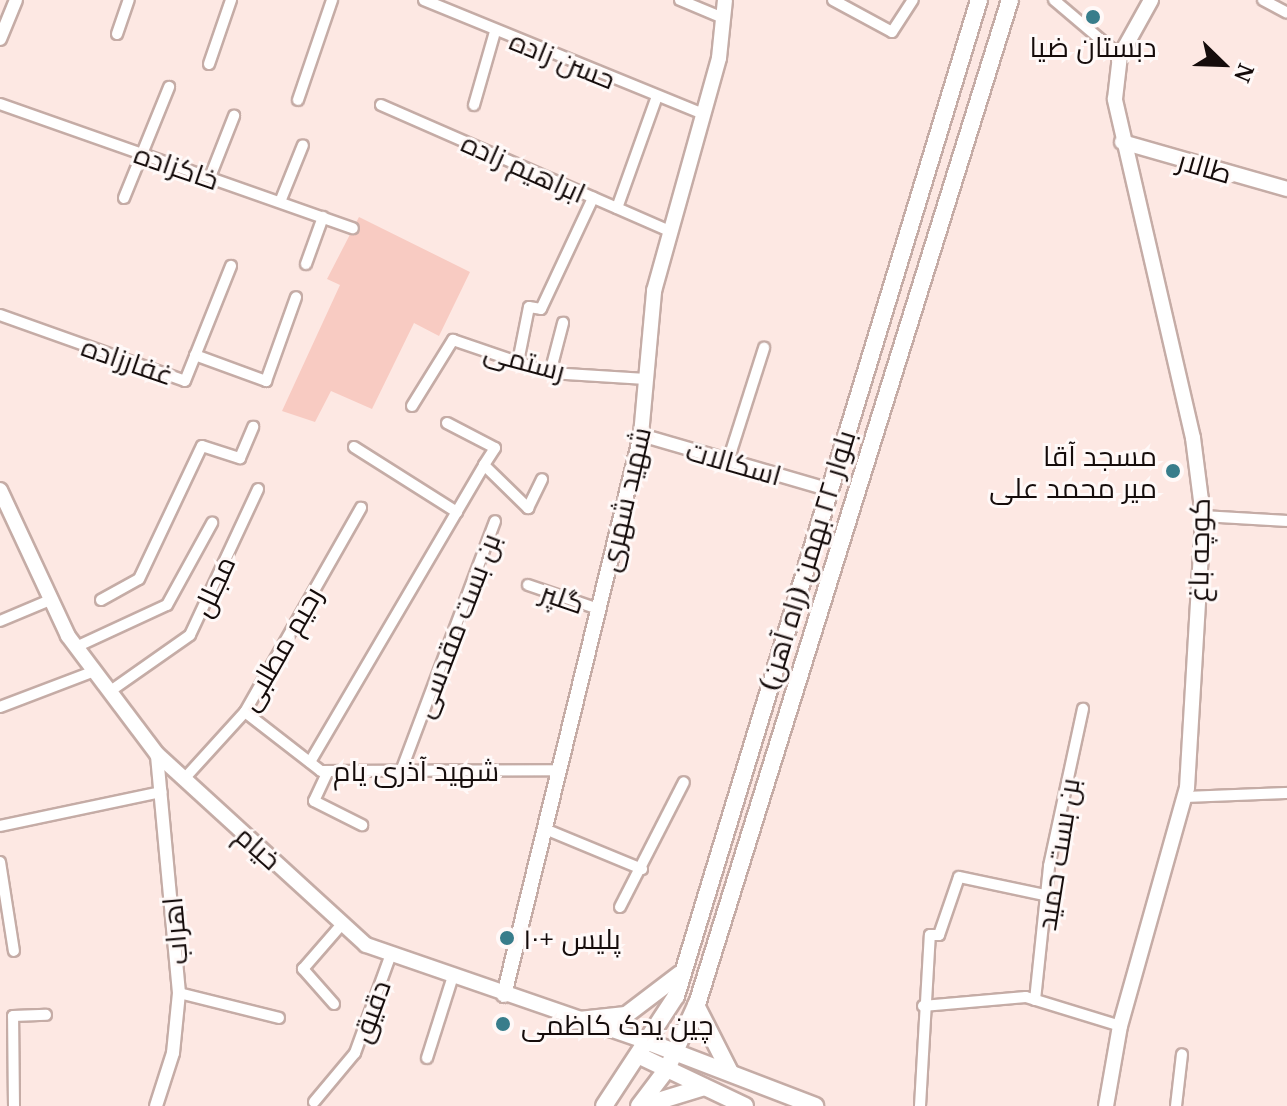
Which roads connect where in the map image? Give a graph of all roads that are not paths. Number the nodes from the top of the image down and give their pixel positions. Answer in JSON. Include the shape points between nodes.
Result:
{"nodes":[{"id":1,"x":16,"y":0,"type":"edge"},
{"id":2,"x":129,"y":0,"type":"edge"},
{"id":3,"x":231,"y":0,"type":"edge"},
{"id":4,"x":332,"y":0,"type":"edge"},
{"id":5,"x":424,"y":0,"type":"edge"},
{"id":6,"x":680,"y":0,"type":"edge"},
{"id":7,"x":725,"y":0,"type":"edge"},
{"id":8,"x":833,"y":0,"type":"edge"},
{"id":9,"x":913,"y":0,"type":"edge"},
{"id":10,"x":979,"y":0,"type":"edge"},
{"id":11,"x":1010,"y":0,"type":"edge"},
{"id":12,"x":1054,"y":0,"type":"edge"},
{"id":13,"x":1151,"y":0,"type":"edge"},
{"id":14,"x":1263,"y":0,"type":"edge"},
{"id":15,"x":1287,"y":13,"type":"edge"},
{"id":16,"x":723,"y":18,"type":"junction"},
{"id":17,"x":495,"y":32,"type":"junction"},
{"id":18,"x":117,"y":34,"type":"dead end"},
{"id":19,"x":0,"y":39,"type":"edge"},
{"id":20,"x":1120,"y":56,"type":"junction"},
{"id":21,"x":209,"y":64,"type":"dead end"},
{"id":22,"x":169,"y":87,"type":"dead end"},
{"id":23,"x":657,"y":96,"type":"junction"},
{"id":24,"x":298,"y":100,"type":"dead end"},
{"id":25,"x":0,"y":104,"type":"edge"},
{"id":26,"x":381,"y":105,"type":"dead end"},
{"id":27,"x":474,"y":105,"type":"dead end"},
{"id":28,"x":704,"y":114,"type":"junction"},
{"id":29,"x":234,"y":116,"type":"dead end"},
{"id":30,"x":1122,"y":142,"type":"junction"},
{"id":31,"x":303,"y":145,"type":"dead end"},
{"id":32,"x":144,"y":154,"type":"junction"},
{"id":33,"x":210,"y":177,"type":"junction"},
{"id":34,"x":1287,"y":189,"type":"edge"},
{"id":35,"x":124,"y":198,"type":"dead end"},
{"id":36,"x":593,"y":198,"type":"junction"},
{"id":37,"x":280,"y":202,"type":"junction"},
{"id":38,"x":617,"y":208,"type":"junction"},
{"id":39,"x":323,"y":217,"type":"junction"},
{"id":40,"x":353,"y":228,"type":"dead end"},
{"id":41,"x":667,"y":230,"type":"junction"},
{"id":42,"x":306,"y":264,"type":"dead end"},
{"id":43,"x":231,"y":266,"type":"dead end"},
{"id":44,"x":296,"y":297,"type":"dead end"},
{"id":45,"x":0,"y":315,"type":"edge"},
{"id":46,"x":563,"y":323,"type":"dead end"},
{"id":47,"x":764,"y":348,"type":"dead end"},
{"id":48,"x":195,"y":355,"type":"junction"},
{"id":49,"x":518,"y":362,"type":"junction"},
{"id":50,"x":550,"y":373,"type":"junction"},
{"id":51,"x":646,"y":379,"type":"junction"},
{"id":52,"x":412,"y":406,"type":"dead end"},
{"id":53,"x":447,"y":423,"type":"dead end"},
{"id":54,"x":253,"y":427,"type":"dead end"},
{"id":55,"x":641,"y":435,"type":"junction"},
{"id":56,"x":354,"y":447,"type":"dead end"},
{"id":57,"x":728,"y":461,"type":"junction"},
{"id":58,"x":484,"y":465,"type":"junction"},
{"id":59,"x":542,"y":479,"type":"dead end"},
{"id":60,"x":258,"y":489,"type":"dead end"},
{"id":61,"x":827,"y":489,"type":"junction"},
{"id":62,"x":2,"y":497,"type":"edge"},
{"id":63,"x":361,"y":508,"type":"dead end"},
{"id":64,"x":457,"y":512,"type":"junction"},
{"id":65,"x":1203,"y":516,"type":"junction"},
{"id":66,"x":495,"y":521,"type":"dead end"},
{"id":67,"x":1287,"y":521,"type":"edge"},
{"id":68,"x":212,"y":523,"type":"dead end"},
{"id":69,"x":528,"y":585,"type":"dead end"},
{"id":70,"x":50,"y":600,"type":"junction"},
{"id":71,"x":101,"y":600,"type":"dead end"},
{"id":72,"x":598,"y":609,"type":"junction"},
{"id":73,"x":0,"y":621,"type":"edge"},
{"id":74,"x":76,"y":647,"type":"junction"},
{"id":75,"x":92,"y":672,"type":"junction"},
{"id":76,"x":109,"y":692,"type":"junction"},
{"id":77,"x":0,"y":707,"type":"edge"},
{"id":78,"x":1083,"y":709,"type":"dead end"},
{"id":79,"x":245,"y":712,"type":"junction"},
{"id":80,"x":157,"y":754,"type":"junction"},
{"id":81,"x":310,"y":762,"type":"junction"},
{"id":82,"x":559,"y":770,"type":"junction"},
{"id":83,"x":328,"y":771,"type":"junction"},
{"id":84,"x":400,"y":774,"type":"junction"},
{"id":85,"x":184,"y":779,"type":"junction"},
{"id":86,"x":684,"y":782,"type":"dead end"},
{"id":87,"x":161,"y":792,"type":"junction"},
{"id":88,"x":1287,"y":793,"type":"edge"},
{"id":89,"x":1184,"y":797,"type":"junction"},
{"id":90,"x":362,"y":825,"type":"dead end"},
{"id":91,"x":0,"y":826,"type":"edge"},
{"id":92,"x":545,"y":829,"type":"junction"},
{"id":93,"x":0,"y":862,"type":"edge"},
{"id":94,"x":642,"y":869,"type":"junction"},
{"id":95,"x":1049,"y":896,"type":"junction"},
{"id":96,"x":620,"y":907,"type":"dead end"},
{"id":97,"x":5,"y":920,"type":"edge"},
{"id":98,"x":342,"y":924,"type":"junction"},
{"id":99,"x":14,"y":951,"type":"dead end"},
{"id":100,"x":391,"y":954,"type":"junction"},
{"id":101,"x":684,"y":970,"type":"junction"},
{"id":102,"x":453,"y":976,"type":"junction"},
{"id":103,"x":179,"y":993,"type":"junction"},
{"id":104,"x":504,"y":995,"type":"junction"},
{"id":105,"x":1035,"y":1000,"type":"junction"},
{"id":106,"x":334,"y":1004,"type":"dead end"},
{"id":107,"x":696,"y":1005,"type":"junction"},
{"id":108,"x":923,"y":1006,"type":"junction"},
{"id":109,"x":46,"y":1015,"type":"dead end"},
{"id":110,"x":279,"y":1018,"type":"dead end"},
{"id":111,"x":570,"y":1021,"type":"junction"},
{"id":112,"x":1120,"y":1026,"type":"junction"},
{"id":113,"x":646,"y":1050,"type":"junction"},
{"id":114,"x":676,"y":1051,"type":"junction"},
{"id":115,"x":1182,"y":1054,"type":"dead end"},
{"id":116,"x":427,"y":1058,"type":"dead end"},
{"id":117,"x":667,"y":1069,"type":"junction"},
{"id":118,"x":730,"y":1072,"type":"junction"},
{"id":119,"x":704,"y":1087,"type":"junction"},
{"id":120,"x":314,"y":1102,"type":"dead end"},
{"id":121,"x":14,"y":1106,"type":"edge"},
{"id":122,"x":156,"y":1106,"type":"edge"},
{"id":123,"x":604,"y":1106,"type":"edge"},
{"id":124,"x":640,"y":1106,"type":"edge"},
{"id":125,"x":745,"y":1106,"type":"edge"},
{"id":126,"x":815,"y":1106,"type":"edge"},
{"id":127,"x":920,"y":1106,"type":"edge"},
{"id":128,"x":1106,"y":1106,"type":"edge"},
{"id":129,"x":1176,"y":1106,"type":"edge"}],
"edges":[{"from":1,"to":19,"type":"street"},
{"from":2,"to":18,"type":"street"},
{"from":3,"to":21,"type":"street"},
{"from":4,"to":24,"type":"street"},
{"from":5,"to":17,"type":"street","name":"حسن زاده"},
{"from":6,"to":16,"type":"street"},
{"from":7,"to":16,"type":"main road","name":"شهید شهری"},
{"from":8,"to":9,"type":"street","via":[[892,32]]},
{"from":10,"to":61,"type":"main road","name":"بلوار ۲۲ بهمن (راه آهن)"},
{"from":11,"to":107,"type":"main road","name":"بلوار ۲۲ بهمن (راه آهن)"},
{"from":12,"to":20,"type":"street"},
{"from":13,"to":20,"type":"main road","name":"کوچه باغ"},
{"from":14,"to":15,"type":"street"},
{"from":16,"to":28,"type":"main road","name":"شهید شهری"},
{"from":17,"to":23,"type":"street","name":"حسن زاده"},
{"from":17,"to":27,"type":"street"},
{"from":20,"to":30,"type":"main road","name":"کوچه باغ","via":[[1115,99]]},
{"from":22,"to":32,"type":"street"},
{"from":23,"to":28,"type":"street","name":"حسن زاده"},
{"from":23,"to":38,"type":"street"},
{"from":25,"to":32,"type":"street","name":"خاکزاده"},
{"from":26,"to":36,"type":"street","name":"ابراهیم زاده"},
{"from":28,"to":41,"type":"main road","name":"شهید شهری"},
{"from":29,"to":33,"type":"street"},
{"from":30,"to":34,"type":"main road","name":"طالار"},
{"from":30,"to":65,"type":"main road","name":"کوچه باغ","via":[[1188,414]]},
{"from":31,"to":37,"type":"street"},
{"from":32,"to":33,"type":"street","name":"خاکزاده"},
{"from":32,"to":35,"type":"street"},
{"from":33,"to":37,"type":"street","name":"خاکزاده"},
{"from":36,"to":38,"type":"street","name":"ابراهیم زاده"},
{"from":36,"to":49,"type":"street","via":[[541,309],[529,307]]},
{"from":37,"to":39,"type":"street","name":"خاکزاده"},
{"from":38,"to":41,"type":"street","name":"ابراهیم زاده"},
{"from":39,"to":40,"type":"street","name":"خاکزاده"},
{"from":39,"to":42,"type":"street"},
{"from":41,"to":51,"type":"main road","name":"شهید شهری"},
{"from":43,"to":48,"type":"street","name":"غفارزاده"},
{"from":44,"to":48,"type":"street","via":[[266,381]]},
{"from":45,"to":48,"type":"street","name":"غفارزاده","via":[[185,381]]},
{"from":46,"to":50,"type":"street"},
{"from":47,"to":57,"type":"street"},
{"from":49,"to":50,"type":"street","name":"رستمی"},
{"from":49,"to":52,"type":"street","name":"رستمی","via":[[453,340]]},
{"from":50,"to":51,"type":"street","name":"رستمی"},
{"from":51,"to":55,"type":"main road","name":"شهید شهری"},
{"from":53,"to":58,"type":"street","via":[[495,448]]},
{"from":54,"to":71,"type":"street","via":[[240,458],[202,446],[139,579]]},
{"from":55,"to":57,"type":"street","name":"اسکالات"},
{"from":55,"to":72,"type":"main road","name":"شهید شهری"},
{"from":56,"to":64,"type":"street"},
{"from":57,"to":61,"type":"street","name":"اسکالات"},
{"from":58,"to":59,"type":"street","via":[[528,508]]},
{"from":58,"to":64,"type":"street"},
{"from":60,"to":76,"type":"street","name":"مجلل","via":[[190,635]]},
{"from":61,"to":101,"type":"main road","name":"بلوار ۲۲ بهمن (راه آهن)"},
{"from":62,"to":70,"type":"main road","name":"خیام"},
{"from":63,"to":79,"type":"street","name":"رحیم مطلبی"},
{"from":64,"to":81,"type":"street"},
{"from":65,"to":67,"type":"street"},
{"from":65,"to":89,"type":"main road","name":"کوچه باغ"},
{"from":66,"to":84,"type":"street","name":"بن بست مقدسی"},
{"from":68,"to":74,"type":"street","via":[[167,605]]},
{"from":69,"to":72,"type":"street","name":"گلپر"},
{"from":70,"to":73,"type":"street"},
{"from":70,"to":74,"type":"main road","name":"خیام"},
{"from":72,"to":82,"type":"main road","name":"شهید شهری"},
{"from":74,"to":75,"type":"main road","name":"خیام"},
{"from":75,"to":76,"type":"main road","name":"خیام"},
{"from":75,"to":77,"type":"street"},
{"from":76,"to":80,"type":"main road","name":"خیام"},
{"from":78,"to":95,"type":"street","name":"بن بست حمید"},
{"from":79,"to":81,"type":"street","name":"شهید آذری یام"},
{"from":79,"to":85,"type":"street","name":"رحیم مطلبی"},
{"from":80,"to":85,"type":"main road","name":"خیام"},
{"from":80,"to":87,"type":"street","name":"اهراب"},
{"from":81,"to":83,"type":"street","name":"شهید آذری یام"},
{"from":82,"to":84,"type":"street","name":"شهید آذری یام"},
{"from":82,"to":92,"type":"main road","name":"شهید شهری"},
{"from":83,"to":84,"type":"street","name":"شهید آذری یام"},
{"from":83,"to":90,"type":"street","via":[[314,801]]},
{"from":85,"to":98,"type":"main road","name":"خیام"},
{"from":86,"to":94,"type":"street"},
{"from":87,"to":91,"type":"street"},
{"from":87,"to":103,"type":"street","name":"اهراب"},
{"from":88,"to":89,"type":"street"},
{"from":89,"to":112,"type":"main road","name":"کوچه باغ"},
{"from":92,"to":94,"type":"street"},
{"from":92,"to":104,"type":"main road","name":"شهید شهری"},
{"from":93,"to":97,"type":"street"},
{"from":94,"to":96,"type":"street"},
{"from":95,"to":105,"type":"street","name":"بن بست حمید"},
{"from":95,"to":108,"type":"street","via":[[959,877],[939,935],[930,935]]},
{"from":97,"to":99,"type":"street"},
{"from":98,"to":100,"type":"main road","name":"خیام","via":[[366,945]]},
{"from":98,"to":106,"type":"street","via":[[303,969]]},
{"from":100,"to":102,"type":"main road","name":"خیام"},
{"from":100,"to":120,"type":"street","name":"دقیق","via":[[355,1053]]},
{"from":101,"to":111,"type":"main road","via":[[638,1010]]},
{"from":101,"to":113,"type":"main road","name":"بلوار ۲۲ بهمن (راه آهن)"},
{"from":102,"to":104,"type":"main road","name":"خیام"},
{"from":102,"to":116,"type":"street"},
{"from":103,"to":110,"type":"street"},
{"from":103,"to":122,"type":"street","name":"اهراب","via":[[173,1053]]},
{"from":104,"to":111,"type":"main road","name":"خیام"},
{"from":105,"to":108,"type":"street"},
{"from":105,"to":112,"type":"street"},
{"from":107,"to":114,"type":"main road","name":"بلوار ۲۲ بهمن (راه آهن)"},
{"from":107,"to":118,"type":"main road"},
{"from":108,"to":127,"type":"street"},
{"from":109,"to":121,"type":"street","via":[[13,1016]]},
{"from":111,"to":113,"type":"main road","name":"خیام"},
{"from":112,"to":128,"type":"main road","name":"کوچه باغ"},
{"from":113,"to":114,"type":"main road"},
{"from":113,"to":117,"type":"main road"},
{"from":113,"to":123,"type":"main road","name":"بلوار ۲۲ بهمن (راه آهن)"},
{"from":114,"to":117,"type":"main road","name":"بلوار ۲۲ بهمن (راه آهن)"},
{"from":114,"to":118,"type":"main road"},
{"from":115,"to":129,"type":"street"},
{"from":117,"to":119,"type":"main road"},
{"from":117,"to":124,"type":"main road"},
{"from":118,"to":126,"type":"main road"},
{"from":119,"to":124,"type":"main road"},
{"from":119,"to":125,"type":"main road"}]}
